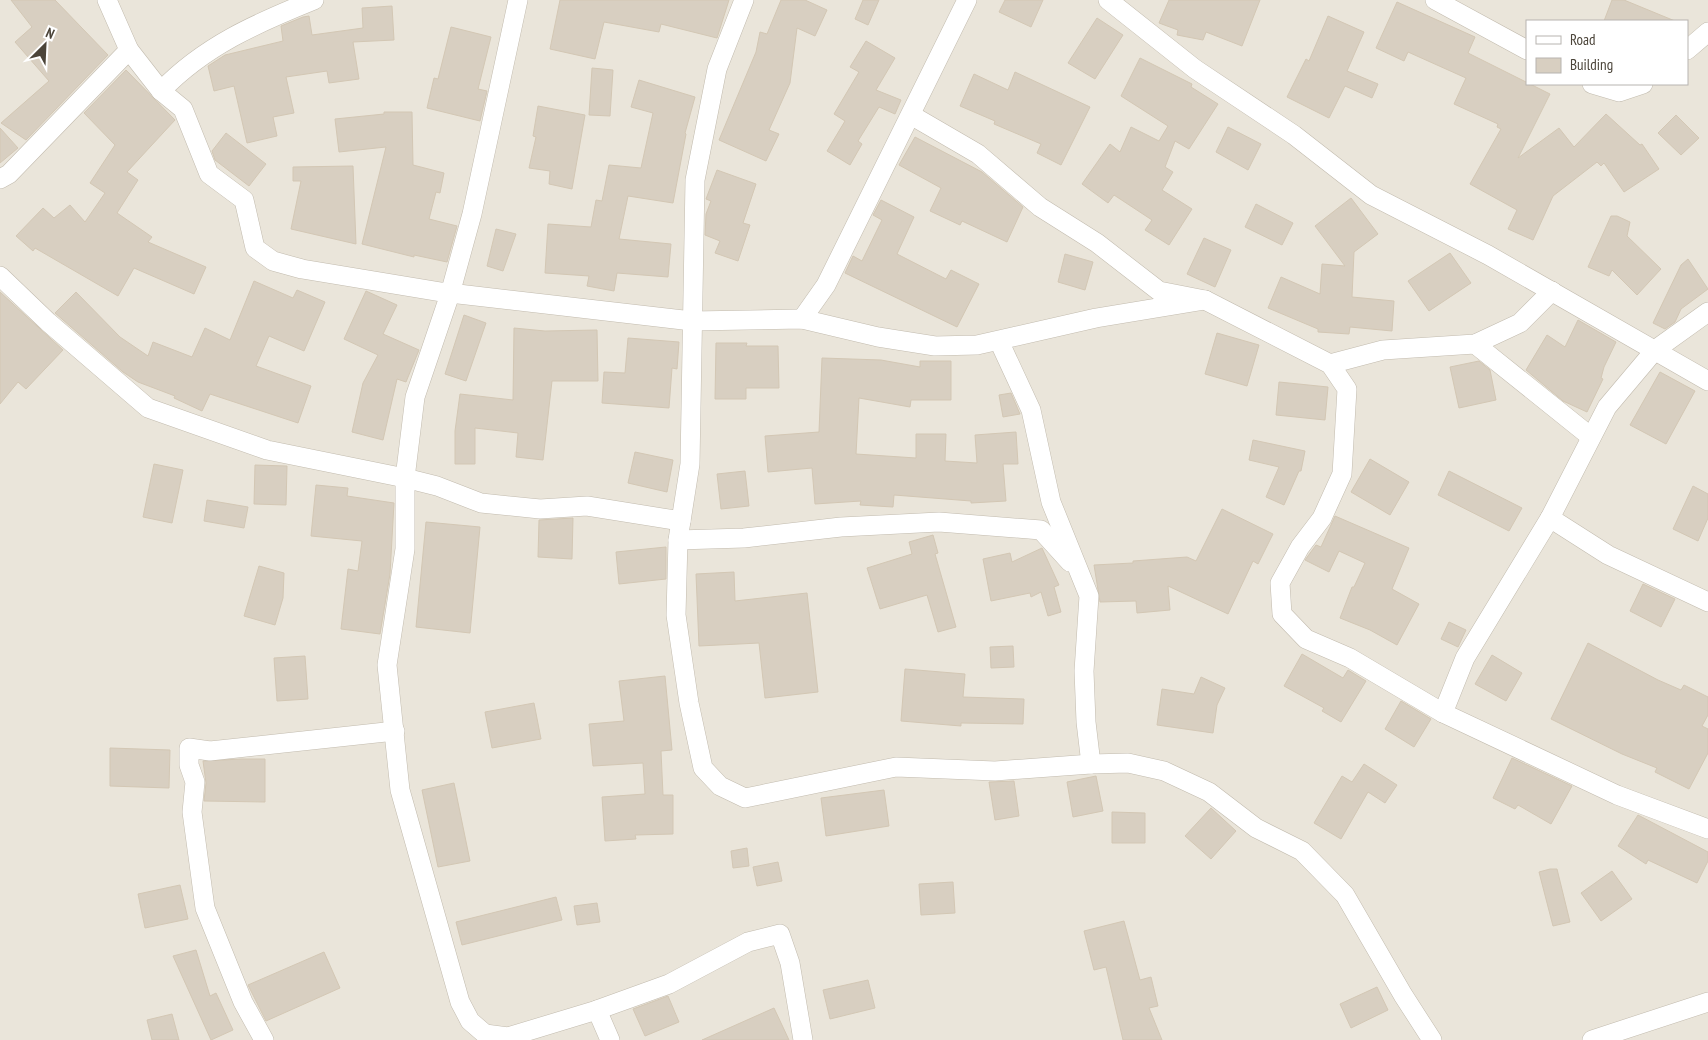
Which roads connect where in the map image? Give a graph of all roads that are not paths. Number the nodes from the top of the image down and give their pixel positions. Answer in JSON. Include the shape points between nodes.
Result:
{"nodes":[{"id":1,"x":107,"y":0,"type":"edge"},
{"id":2,"x":314,"y":0,"type":"edge"},
{"id":3,"x":518,"y":0,"type":"edge"},
{"id":4,"x":744,"y":0,"type":"edge"},
{"id":5,"x":967,"y":0,"type":"edge"},
{"id":6,"x":1108,"y":0,"type":"edge"},
{"id":7,"x":1435,"y":0,"type":"edge"},
{"id":8,"x":1708,"y":32,"type":"edge"},
{"id":9,"x":1526,"y":49,"type":"edge"},
{"id":10,"x":1688,"y":49,"type":"edge"},
{"id":11,"x":129,"y":50,"type":"junction"},
{"id":12,"x":1595,"y":85,"type":"edge"},
{"id":13,"x":1640,"y":85,"type":"edge"},
{"id":14,"x":162,"y":91,"type":"junction"},
{"id":15,"x":911,"y":115,"type":"junction"},
{"id":16,"x":0,"y":179,"type":"edge"},
{"id":17,"x":0,"y":276,"type":"edge"},
{"id":18,"x":1552,"y":291,"type":"junction"},
{"id":19,"x":450,"y":294,"type":"junction"},
{"id":20,"x":1205,"y":300,"type":"junction"},
{"id":21,"x":1708,"y":312,"type":"edge"},
{"id":22,"x":802,"y":319,"type":"junction"},
{"id":23,"x":692,"y":321,"type":"junction"},
{"id":24,"x":998,"y":341,"type":"junction"},
{"id":25,"x":1474,"y":344,"type":"junction"},
{"id":26,"x":1655,"y":350,"type":"junction"},
{"id":27,"x":1330,"y":364,"type":"junction"},
{"id":28,"x":1708,"y":381,"type":"edge"},
{"id":29,"x":1590,"y":437,"type":"junction"},
{"id":30,"x":405,"y":478,"type":"junction"},
{"id":31,"x":1550,"y":518,"type":"junction"},
{"id":32,"x":680,"y":530,"type":"junction"},
{"id":33,"x":1077,"y":569,"type":"junction"},
{"id":34,"x":1708,"y":602,"type":"edge"},
{"id":35,"x":1443,"y":713,"type":"junction"},
{"id":36,"x":395,"y":731,"type":"junction"},
{"id":37,"x":1091,"y":764,"type":"junction"},
{"id":38,"x":1708,"y":829,"type":"edge"},
{"id":39,"x":1708,"y":1002,"type":"edge"},
{"id":40,"x":597,"y":1010,"type":"junction"},
{"id":41,"x":264,"y":1040,"type":"edge"},
{"id":42,"x":610,"y":1040,"type":"edge"},
{"id":43,"x":803,"y":1040,"type":"edge"},
{"id":44,"x":1432,"y":1040,"type":"edge"},
{"id":45,"x":1592,"y":1040,"type":"edge"}],
"edges":[{"from":1,"to":11,"type":"street"},
{"from":2,"to":14,"type":"street","via":[[251,26],[182,70]]},
{"from":3,"to":19,"type":"street","via":[[472,214]]},
{"from":4,"to":23,"type":"street","via":[[717,69],[695,180]]},
{"from":5,"to":15,"type":"street"},
{"from":6,"to":18,"type":"street","via":[[1194,69],[1294,135],[1372,195]]},
{"from":7,"to":9,"type":"street"},
{"from":8,"to":10,"type":"street"},
{"from":11,"to":14,"type":"street"},
{"from":11,"to":16,"type":"street","via":[[9,174]]},
{"from":12,"to":13,"type":"street","via":[[1619,92]]},
{"from":14,"to":19,"type":"street","via":[[183,109],[209,174],[244,200],[255,248],[273,261],[302,269]]},
{"from":15,"to":20,"type":"street","via":[[978,154],[1040,207],[1096,243],[1159,291]]},
{"from":15,"to":22,"type":"street","via":[[826,285]]},
{"from":17,"to":30,"type":"street","via":[[148,408],[267,450]]},
{"from":18,"to":25,"type":"street","via":[[1520,323]]},
{"from":18,"to":26,"type":"street"},
{"from":19,"to":23,"type":"street"},
{"from":19,"to":30,"type":"street","via":[[416,397]]},
{"from":20,"to":24,"type":"street","via":[[1096,318]]},
{"from":20,"to":27,"type":"street"},
{"from":21,"to":26,"type":"street"},
{"from":22,"to":23,"type":"street"},
{"from":22,"to":24,"type":"street","via":[[878,337],[935,346]]},
{"from":23,"to":32,"type":"street","via":[[690,464]]},
{"from":24,"to":33,"type":"street","via":[[1031,410],[1051,502]]},
{"from":25,"to":27,"type":"street","via":[[1384,350]]},
{"from":25,"to":29,"type":"street"},
{"from":26,"to":28,"type":"street"},
{"from":26,"to":29,"type":"street","via":[[1607,407]]},
{"from":27,"to":35,"type":"street","via":[[1347,390],[1342,474],[1322,518],[1300,547],[1280,584],[1282,614],[1306,639],[1350,658]]},
{"from":29,"to":31,"type":"street"},
{"from":30,"to":32,"type":"street","via":[[481,503],[540,509],[587,506]]},
{"from":30,"to":36,"type":"street","via":[[405,549],[387,665]]},
{"from":31,"to":34,"type":"street","via":[[1608,555]]},
{"from":31,"to":35,"type":"street","via":[[1465,658]]},
{"from":32,"to":33,"type":"street","via":[[744,538],[841,527],[939,522],[1041,530]]},
{"from":32,"to":37,"type":"street","via":[[676,615],[689,703],[703,768],[720,786],[745,798],[896,767],[996,771]]},
{"from":33,"to":37,"type":"street","via":[[1089,596],[1084,671]]},
{"from":35,"to":38,"type":"street","via":[[1617,795]]},
{"from":36,"to":40,"type":"street","via":[[400,790],[460,1002],[470,1021],[485,1034],[508,1038]]},
{"from":36,"to":41,"type":"street","via":[[210,751],[190,748],[189,766],[195,782],[192,812],[205,908],[243,1002]]},
{"from":37,"to":44,"type":"street","via":[[1128,764],[1164,771],[1209,792],[1256,828],[1302,851],[1345,895]]},
{"from":39,"to":45,"type":"street"},
{"from":40,"to":42,"type":"street"},
{"from":40,"to":43,"type":"street","via":[[669,984],[748,942],[780,934],[790,963]]}]}
